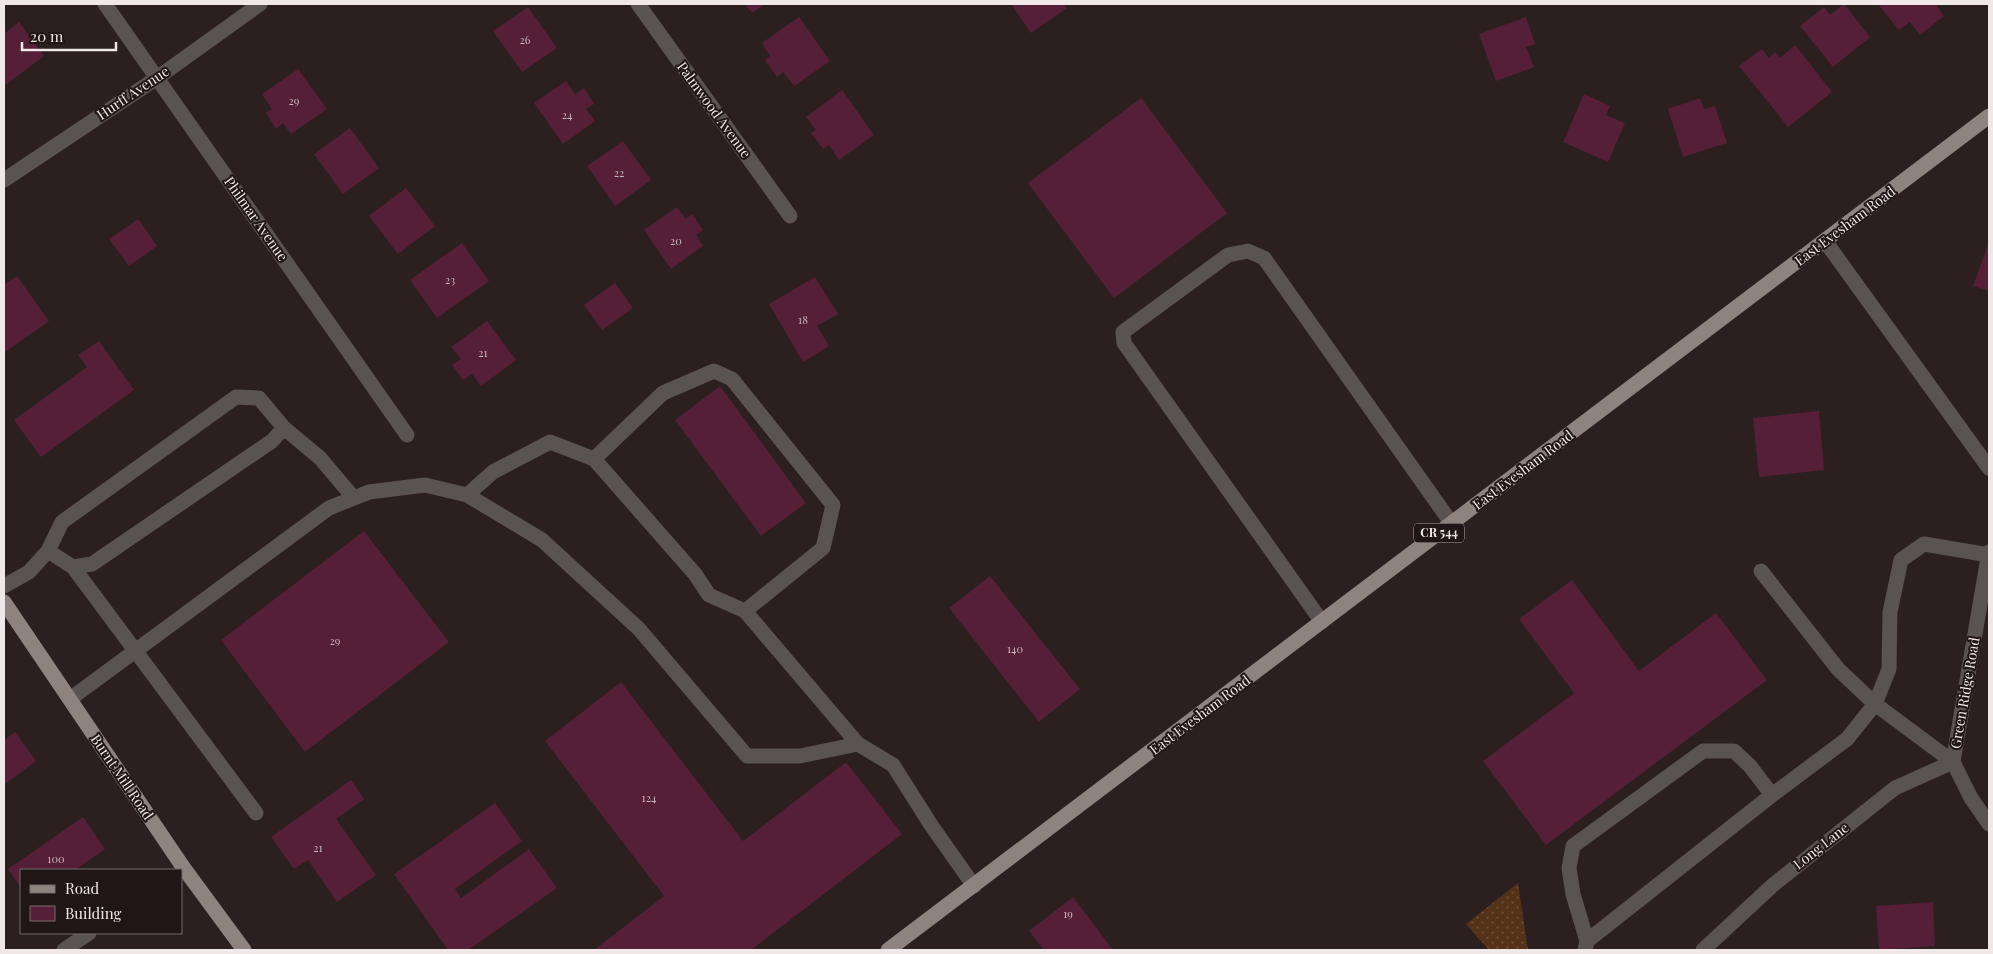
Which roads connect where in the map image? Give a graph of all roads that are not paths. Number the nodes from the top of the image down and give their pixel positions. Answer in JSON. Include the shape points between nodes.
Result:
{"nodes":[{"id":1,"x":105,"y":4,"type":"edge"},
{"id":2,"x":260,"y":4,"type":"edge"},
{"id":3,"x":638,"y":4,"type":"edge"},
{"id":4,"x":157,"y":78,"type":"junction"},
{"id":5,"x":1989,"y":116,"type":"edge"},
{"id":6,"x":4,"y":180,"type":"edge"},
{"id":7,"x":790,"y":216,"type":"dead end"},
{"id":8,"x":1825,"y":241,"type":"junction"},
{"id":9,"x":284,"y":428,"type":"junction"},
{"id":10,"x":407,"y":435,"type":"dead end"},
{"id":11,"x":594,"y":459,"type":"junction"},
{"id":12,"x":1989,"y":468,"type":"edge"},
{"id":13,"x":467,"y":495,"type":"junction"},
{"id":14,"x":353,"y":497,"type":"junction"},
{"id":15,"x":1452,"y":524,"type":"junction"},
{"id":16,"x":48,"y":551,"type":"junction"},
{"id":17,"x":1989,"y":553,"type":"edge"},
{"id":18,"x":73,"y":566,"type":"junction"},
{"id":19,"x":1761,"y":571,"type":"dead end"},
{"id":20,"x":4,"y":586,"type":"edge"},
{"id":21,"x":4,"y":602,"type":"edge"},
{"id":22,"x":745,"y":611,"type":"junction"},
{"id":23,"x":1322,"y":622,"type":"junction"},
{"id":24,"x":137,"y":651,"type":"junction"},
{"id":25,"x":70,"y":700,"type":"junction"},
{"id":26,"x":1875,"y":704,"type":"junction"},
{"id":27,"x":858,"y":744,"type":"junction"},
{"id":28,"x":1953,"y":762,"type":"junction"},
{"id":29,"x":1772,"y":795,"type":"junction"},
{"id":30,"x":256,"y":813,"type":"dead end"},
{"id":31,"x":1989,"y":824,"type":"edge"},
{"id":32,"x":181,"y":869,"type":"edge"},
{"id":33,"x":182,"y":870,"type":"edge"},
{"id":34,"x":974,"y":886,"type":"junction"},
{"id":35,"x":88,"y":934,"type":"edge"},
{"id":36,"x":1586,"y":946,"type":"edge"},
{"id":37,"x":64,"y":950,"type":"edge"},
{"id":38,"x":244,"y":950,"type":"edge"},
{"id":39,"x":888,"y":950,"type":"edge"},
{"id":40,"x":1703,"y":950,"type":"edge"}],
"edges":[{"from":1,"to":4,"type":"street","name":"Philmar Avenue"},
{"from":2,"to":4,"type":"street","name":"Hurff Avenue"},
{"from":3,"to":7,"type":"street","name":"Palmwood Avenue"},
{"from":4,"to":6,"type":"street","name":"Hurff Avenue"},
{"from":4,"to":10,"type":"street","name":"Philmar Avenue"},
{"from":5,"to":8,"type":"main road","name":"East Evesham Road","number":"CR 544"},
{"from":8,"to":12,"type":"street"},
{"from":8,"to":15,"type":"main road","name":"East Evesham Road","number":"CR 544"},
{"from":9,"to":14,"type":"street","via":[[320,458]]},
{"from":9,"to":16,"type":"street","via":[[259,398],[236,397],[62,522]]},
{"from":9,"to":18,"type":"street","via":[[272,441],[92,564]]},
{"from":11,"to":13,"type":"street","via":[[550,442],[493,472]]},
{"from":11,"to":22,"type":"street","via":[[695,574],[709,595]]},
{"from":11,"to":22,"type":"street","via":[[663,393],[714,371],[732,379],[833,504],[823,548]]},
{"from":13,"to":14,"type":"street","via":[[425,485]]},
{"from":13,"to":27,"type":"street","via":[[542,540],[632,623],[747,756],[800,756]]},
{"from":14,"to":24,"type":"street","via":[[329,508]]},
{"from":15,"to":23,"type":"main road","name":"East Evesham Road","number":"CR 544"},
{"from":15,"to":23,"type":"street","via":[[1264,258],[1248,251],[1228,255],[1123,332],[1124,344]]},
{"from":16,"to":18,"type":"street"},
{"from":16,"to":20,"type":"street","via":[[29,572]]},
{"from":17,"to":26,"type":"street","via":[[1924,544],[1901,560],[1890,612],[1889,668]]},
{"from":17,"to":28,"type":"street","name":"Green Ridge Road"},
{"from":18,"to":24,"type":"street"},
{"from":19,"to":26,"type":"street","via":[[1838,669]]},
{"from":21,"to":25,"type":"main road","name":"Burnt Mill Road"},
{"from":22,"to":27,"type":"street"},
{"from":23,"to":34,"type":"main road","name":"East Evesham Road","number":"CR 544"},
{"from":24,"to":25,"type":"street"},
{"from":24,"to":30,"type":"street"},
{"from":25,"to":32,"type":"main road","name":"Burnt Mill Road"},
{"from":26,"to":28,"type":"street"},
{"from":26,"to":29,"type":"street","via":[[1847,739]]},
{"from":27,"to":34,"type":"street","via":[[893,765]]},
{"from":28,"to":31,"type":"street","name":"Green Ridge Road","via":[[1971,798]]},
{"from":28,"to":40,"type":"street","name":"Long Lane","via":[[1895,788],[1772,884]]},
{"from":29,"to":36,"type":"street"},
{"from":29,"to":36,"type":"street","via":[[1734,751],[1703,751],[1573,846],[1569,868]]},
{"from":33,"to":38,"type":"main road","name":"Burnt Mill Road"},
{"from":34,"to":39,"type":"main road","name":"East Evesham Road","number":"CR 544"},
{"from":35,"to":37,"type":"street"}]}
